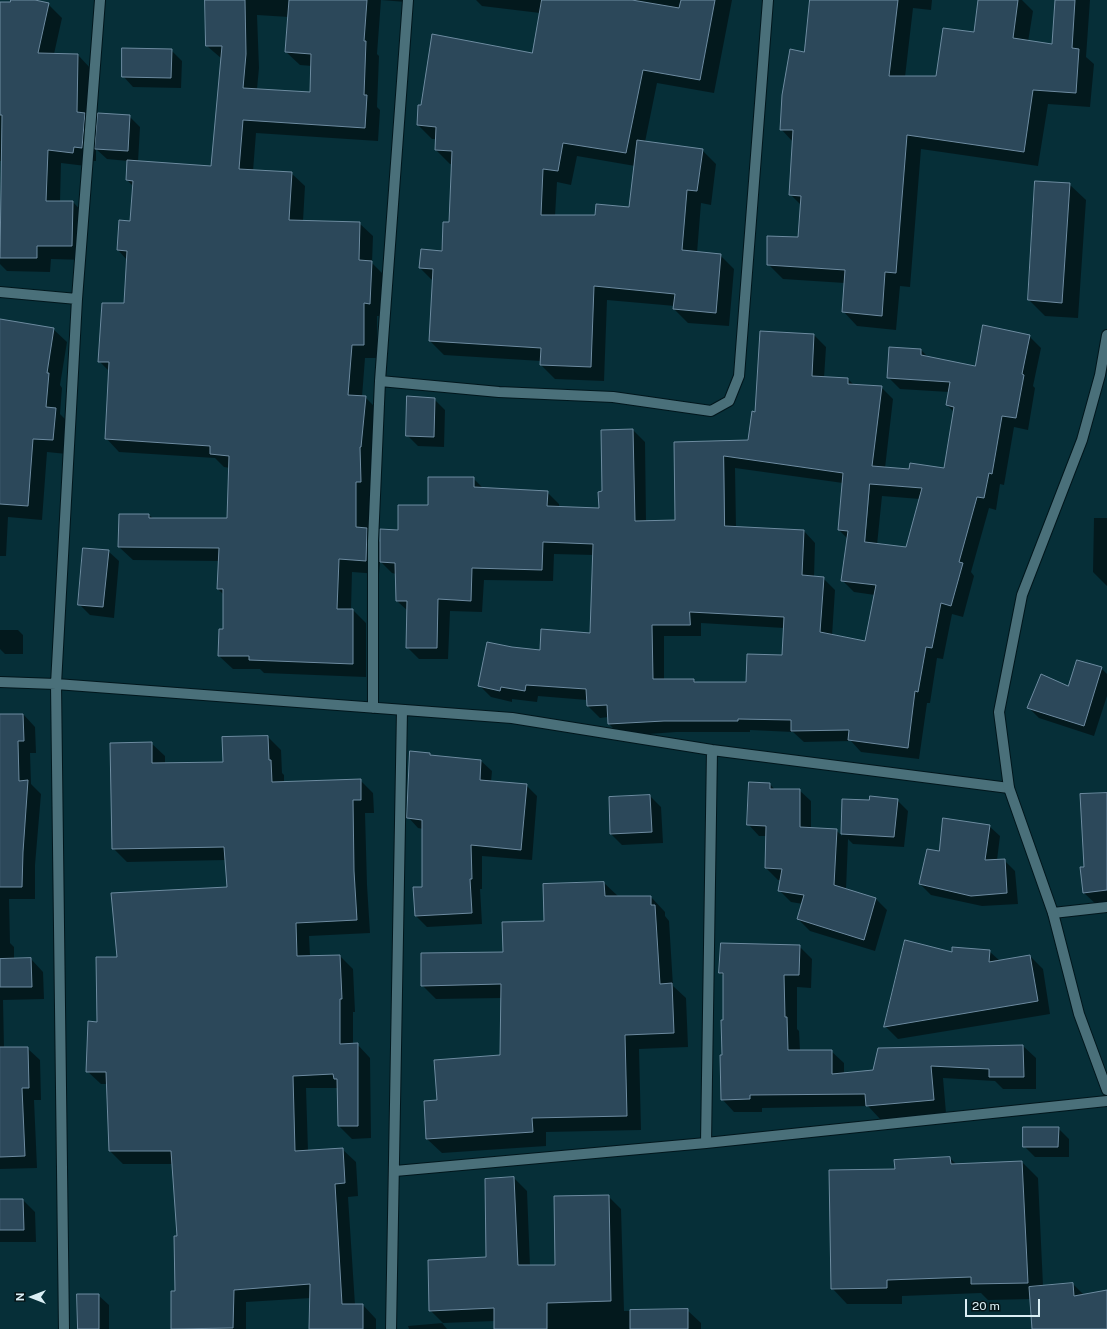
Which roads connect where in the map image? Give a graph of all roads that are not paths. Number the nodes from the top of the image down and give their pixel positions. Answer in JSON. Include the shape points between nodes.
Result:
{"nodes":[{"id":1,"x":100,"y":0,"type":"edge"},
{"id":2,"x":408,"y":0,"type":"edge"},
{"id":3,"x":768,"y":0,"type":"edge"},
{"id":4,"x":0,"y":292,"type":"edge"},
{"id":5,"x":77,"y":299,"type":"junction"},
{"id":6,"x":1107,"y":335,"type":"edge"},
{"id":7,"x":1104,"y":374,"type":"edge"},
{"id":8,"x":380,"y":381,"type":"junction"},
{"id":9,"x":0,"y":682,"type":"edge"},
{"id":10,"x":56,"y":684,"type":"junction"},
{"id":11,"x":373,"y":708,"type":"junction"},
{"id":12,"x":402,"y":710,"type":"junction"},
{"id":13,"x":712,"y":750,"type":"junction"},
{"id":14,"x":1009,"y":788,"type":"junction"},
{"id":15,"x":1107,"y":908,"type":"edge"},
{"id":16,"x":1053,"y":913,"type":"junction"},
{"id":17,"x":1107,"y":1090,"type":"edge"},
{"id":18,"x":1107,"y":1101,"type":"edge"},
{"id":19,"x":706,"y":1142,"type":"junction"},
{"id":20,"x":395,"y":1171,"type":"junction"},
{"id":21,"x":64,"y":1329,"type":"edge"},
{"id":22,"x":391,"y":1329,"type":"edge"}],
"edges":[{"from":1,"to":5,"type":"street"},
{"from":2,"to":8,"type":"street"},
{"from":3,"to":8,"type":"street","via":[[739,376],[729,401],[711,411],[613,396],[499,392]]},
{"from":4,"to":5,"type":"street"},
{"from":5,"to":10,"type":"street"},
{"from":6,"to":7,"type":"street"},
{"from":7,"to":14,"type":"street","via":[[1082,440],[1022,595],[999,712]]},
{"from":8,"to":11,"type":"street","via":[[373,541]]},
{"from":9,"to":10,"type":"street"},
{"from":10,"to":11,"type":"street"},
{"from":10,"to":21,"type":"street"},
{"from":11,"to":12,"type":"street"},
{"from":12,"to":13,"type":"street","via":[[512,718]]},
{"from":12,"to":20,"type":"street"},
{"from":13,"to":14,"type":"street"},
{"from":13,"to":19,"type":"street"},
{"from":14,"to":16,"type":"street"},
{"from":15,"to":16,"type":"street"},
{"from":16,"to":17,"type":"street","via":[[1079,1014]]},
{"from":18,"to":19,"type":"street"},
{"from":19,"to":20,"type":"street"},
{"from":20,"to":22,"type":"street"}]}
